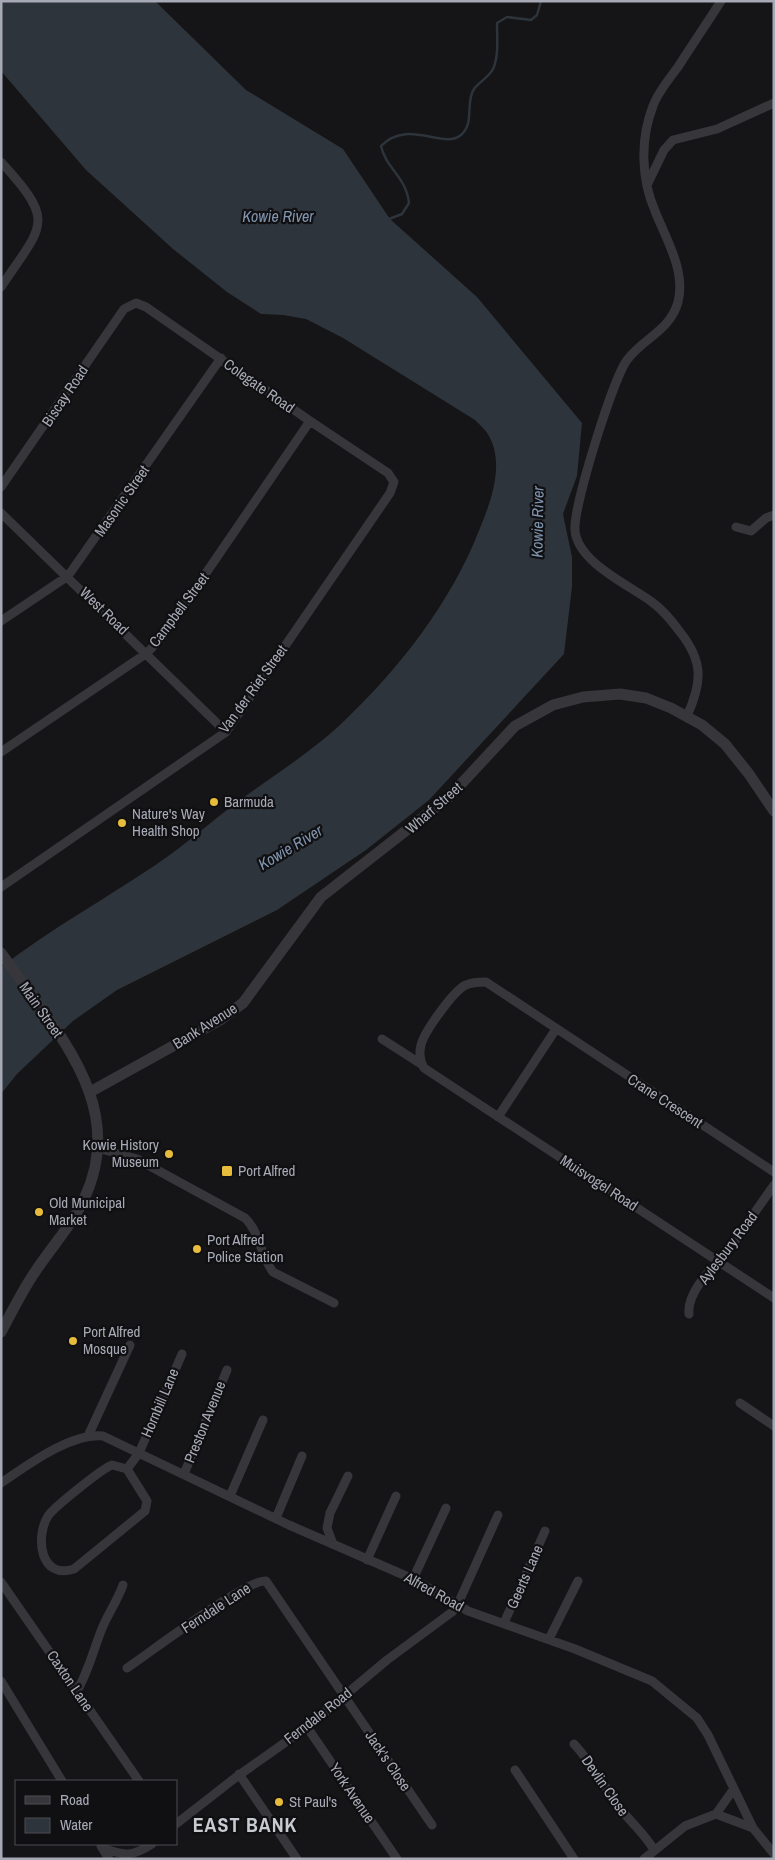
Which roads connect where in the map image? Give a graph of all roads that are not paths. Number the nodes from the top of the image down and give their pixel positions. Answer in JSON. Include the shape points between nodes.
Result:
{"nodes":[{"id":1,"x":721,"y":1,"type":"edge"},
{"id":2,"x":772,"y":104,"type":"edge"},
{"id":3,"x":1,"y":162,"type":"edge"},
{"id":4,"x":647,"y":185,"type":"junction"},
{"id":5,"x":1,"y":287,"type":"edge"},
{"id":6,"x":129,"y":304,"type":"joint"},
{"id":7,"x":220,"y":358,"type":"junction"},
{"id":8,"x":310,"y":422,"type":"junction"},
{"id":9,"x":388,"y":473,"type":"joint"},
{"id":10,"x":1,"y":487,"type":"edge"},
{"id":11,"x":1,"y":513,"type":"edge"},
{"id":12,"x":774,"y":515,"type":"edge"},
{"id":13,"x":736,"y":527,"type":"dead end"},
{"id":14,"x":68,"y":576,"type":"junction"},
{"id":15,"x":1,"y":621,"type":"edge"},
{"id":16,"x":147,"y":653,"type":"junction"},
{"id":17,"x":687,"y":716,"type":"junction"},
{"id":18,"x":226,"y":732,"type":"junction"},
{"id":19,"x":1,"y":752,"type":"edge"},
{"id":20,"x":774,"y":811,"type":"edge"},
{"id":21,"x":1,"y":887,"type":"edge"},
{"id":22,"x":332,"y":887,"type":"joint"},
{"id":23,"x":1,"y":953,"type":"edge"},
{"id":24,"x":556,"y":1029,"type":"junction"},
{"id":25,"x":382,"y":1039,"type":"dead end"},
{"id":26,"x":422,"y":1066,"type":"junction"},
{"id":27,"x":90,"y":1092,"type":"junction"},
{"id":28,"x":498,"y":1117,"type":"junction"},
{"id":29,"x":98,"y":1148,"type":"junction"},
{"id":30,"x":774,"y":1172,"type":"edge"},
{"id":31,"x":774,"y":1185,"type":"edge"},
{"id":32,"x":720,"y":1262,"type":"junction"},
{"id":33,"x":774,"y":1298,"type":"edge"},
{"id":34,"x":334,"y":1303,"type":"dead end"},
{"id":35,"x":689,"y":1314,"type":"dead end"},
{"id":36,"x":1,"y":1332,"type":"edge"},
{"id":37,"x":130,"y":1345,"type":"dead end"},
{"id":38,"x":182,"y":1354,"type":"dead end"},
{"id":39,"x":226,"y":1370,"type":"dead end"},
{"id":40,"x":740,"y":1403,"type":"dead end"},
{"id":41,"x":264,"y":1420,"type":"dead end"},
{"id":42,"x":774,"y":1426,"type":"edge"},
{"id":43,"x":88,"y":1436,"type":"junction"},
{"id":44,"x":139,"y":1452,"type":"junction"},
{"id":45,"x":302,"y":1456,"type":"dead end"},
{"id":46,"x":127,"y":1469,"type":"junction"},
{"id":47,"x":184,"y":1474,"type":"junction"},
{"id":48,"x":348,"y":1476,"type":"dead end"},
{"id":49,"x":1,"y":1483,"type":"edge"},
{"id":50,"x":230,"y":1496,"type":"junction"},
{"id":51,"x":396,"y":1496,"type":"dead end"},
{"id":52,"x":446,"y":1508,"type":"dead end"},
{"id":53,"x":498,"y":1516,"type":"dead end"},
{"id":54,"x":276,"y":1518,"type":"junction"},
{"id":55,"x":546,"y":1531,"type":"dead end"},
{"id":56,"x":333,"y":1544,"type":"junction"},
{"id":57,"x":368,"y":1560,"type":"junction"},
{"id":58,"x":413,"y":1579,"type":"junction"},
{"id":59,"x":578,"y":1581,"type":"dead end"},
{"id":60,"x":1,"y":1582,"type":"edge"},
{"id":61,"x":123,"y":1585,"type":"dead end"},
{"id":62,"x":457,"y":1606,"type":"junction"},
{"id":63,"x":504,"y":1623,"type":"junction"},
{"id":64,"x":549,"y":1639,"type":"junction"},
{"id":65,"x":127,"y":1668,"type":"dead end"},
{"id":66,"x":1,"y":1681,"type":"edge"},
{"id":67,"x":76,"y":1692,"type":"junction"},
{"id":68,"x":344,"y":1697,"type":"junction"},
{"id":69,"x":307,"y":1727,"type":"junction"},
{"id":70,"x":574,"y":1744,"type":"dead end"},
{"id":71,"x":515,"y":1770,"type":"dead end"},
{"id":72,"x":239,"y":1774,"type":"junction"},
{"id":73,"x":61,"y":1780,"type":"edge"},
{"id":74,"x":137,"y":1780,"type":"edge"},
{"id":75,"x":733,"y":1790,"type":"junction"},
{"id":76,"x":716,"y":1814,"type":"junction"},
{"id":77,"x":178,"y":1815,"type":"edge"},
{"id":78,"x":187,"y":1816,"type":"junction"},
{"id":79,"x":178,"y":1823,"type":"edge"},
{"id":80,"x":432,"y":1825,"type":"dead end"},
{"id":81,"x":753,"y":1828,"type":"junction"},
{"id":82,"x":151,"y":1845,"type":"edge"},
{"id":83,"x":101,"y":1846,"type":"edge"},
{"id":84,"x":654,"y":1850,"type":"junction"},
{"id":85,"x":774,"y":1854,"type":"edge"},
{"id":86,"x":135,"y":1857,"type":"edge"},
{"id":87,"x":109,"y":1859,"type":"edge"},
{"id":88,"x":297,"y":1859,"type":"edge"},
{"id":89,"x":396,"y":1859,"type":"edge"},
{"id":90,"x":574,"y":1859,"type":"edge"},
{"id":91,"x":644,"y":1859,"type":"edge"}],
"edges":[{"from":1,"to":4,"type":"street","via":[[652,106],[644,148]]},
{"from":2,"to":4,"type":"street","via":[[717,129],[673,140],[664,150]]},
{"from":3,"to":5,"type":"street","via":[[32,198],[39,221],[37,233]]},
{"from":4,"to":17,"type":"street","via":[[677,264],[678,303],[671,320],[633,352],[617,376],[589,469],[575,531],[585,553],[659,608],[686,640],[699,668],[695,699]]},
{"from":6,"to":7,"type":"street","name":"Colegate Road","via":[[146,307]]},
{"from":6,"to":10,"type":"street","name":"Biscay Road"},
{"from":7,"to":8,"type":"street","name":"Colegate Road"},
{"from":7,"to":14,"type":"street","name":"Masonic Street"},
{"from":8,"to":9,"type":"street","name":"Colegate Road"},
{"from":8,"to":16,"type":"street","name":"Campbell Street","via":[[172,625]]},
{"from":9,"to":18,"type":"street","name":"Van der Riet Street","via":[[394,482],[390,493]]},
{"from":11,"to":14,"type":"street","name":"West Road"},
{"from":12,"to":13,"type":"street","via":[[751,531]]},
{"from":14,"to":15,"type":"street","name":"Masonic Street"},
{"from":14,"to":16,"type":"street","name":"West Road"},
{"from":16,"to":18,"type":"street","name":"West Road"},
{"from":16,"to":19,"type":"street","name":"Campbell Street"},
{"from":17,"to":20,"type":"street","name":"Wharf Street","via":[[716,735],[733,752]]},
{"from":17,"to":22,"type":"street","name":"Wharf Street","via":[[658,702],[620,694],[572,699],[526,719],[515,726],[438,806]]},
{"from":18,"to":21,"type":"street","name":"Van der Riet Street"},
{"from":22,"to":27,"type":"street","name":"Bank Avenue","via":[[321,897],[243,1003],[220,1020]]},
{"from":23,"to":27,"type":"street","name":"Main Street","via":[[77,1063]]},
{"from":24,"to":26,"type":"street","name":"Crane Crescent","via":[[486,982],[470,983],[458,991],[428,1031],[421,1045]]},
{"from":24,"to":28,"type":"street"},
{"from":24,"to":30,"type":"street","name":"Crane Crescent"},
{"from":25,"to":26,"type":"street","name":"Muisvogel Road"},
{"from":26,"to":28,"type":"street","name":"Muisvogel Road"},
{"from":27,"to":29,"type":"street","name":"Main Street","via":[[97,1119]]},
{"from":28,"to":32,"type":"street","name":"Muisvogel Road"},
{"from":29,"to":34,"type":"street","via":[[137,1159],[245,1218],[252,1225],[267,1263],[274,1272]]},
{"from":29,"to":36,"type":"street","name":"Main Street","via":[[83,1201],[34,1273]]},
{"from":31,"to":32,"type":"street","name":"Aylesbury Road"},
{"from":32,"to":33,"type":"street","name":"Muisvogel Road"},
{"from":32,"to":35,"type":"street","name":"Aylesbury Road","via":[[696,1290],[688,1304]]},
{"from":37,"to":43,"type":"street"},
{"from":38,"to":44,"type":"street","name":"Hornbill Lane"},
{"from":39,"to":47,"type":"street","name":"Preston Avenue"},
{"from":40,"to":42,"type":"street"},
{"from":41,"to":50,"type":"street"},
{"from":43,"to":44,"type":"street","name":"Alfred Road","via":[[103,1436]]},
{"from":43,"to":49,"type":"street","via":[[58,1449]]},
{"from":44,"to":46,"type":"street","name":"Hornbill Lane"},
{"from":44,"to":47,"type":"street","name":"Alfred Road"},
{"from":45,"to":54,"type":"street"},
{"from":46,"to":46,"type":"street","via":[[120,1465],[108,1466],[50,1514],[41,1545],[42,1556],[49,1564],[63,1570],[74,1569],[145,1511],[147,1501]]},
{"from":47,"to":50,"type":"street","name":"Alfred Road"},
{"from":48,"to":56,"type":"street","via":[[330,1513],[327,1528]]},
{"from":50,"to":54,"type":"street","name":"Alfred Road"},
{"from":51,"to":57,"type":"street"},
{"from":52,"to":58,"type":"street"},
{"from":53,"to":62,"type":"street"},
{"from":54,"to":56,"type":"street","name":"Alfred Road"},
{"from":55,"to":63,"type":"street","name":"Geerts Lane"},
{"from":56,"to":57,"type":"street","name":"Alfred Road"},
{"from":57,"to":58,"type":"street","name":"Alfred Road"},
{"from":58,"to":62,"type":"street","name":"Alfred Road"},
{"from":59,"to":64,"type":"street"},
{"from":60,"to":67,"type":"street","name":"Caxton Lane"},
{"from":61,"to":67,"type":"street"},
{"from":62,"to":63,"type":"street","name":"Alfred Road"},
{"from":62,"to":68,"type":"street","name":"Ferndale Road"},
{"from":63,"to":64,"type":"street","name":"Alfred Road"},
{"from":64,"to":75,"type":"street","name":"Alfred Road","via":[[642,1675],[690,1710],[703,1727]]},
{"from":65,"to":68,"type":"street","name":"Ferndale Lane","via":[[196,1619],[261,1580],[270,1586]]},
{"from":66,"to":73,"type":"street"},
{"from":67,"to":74,"type":"street","name":"Caxton Lane"},
{"from":68,"to":69,"type":"street","name":"Ferndale Road"},
{"from":68,"to":80,"type":"street","name":"Jack's Close"},
{"from":69,"to":72,"type":"street","name":"Ferndale Road"},
{"from":69,"to":89,"type":"street","name":"York Avenue"},
{"from":70,"to":84,"type":"street","name":"Devlin Close","via":[[590,1761],[619,1808],[647,1837]]},
{"from":71,"to":90,"type":"street"},
{"from":72,"to":78,"type":"street","name":"Ferndale Road"},
{"from":72,"to":88,"type":"street"},
{"from":75,"to":76,"type":"street"},
{"from":75,"to":81,"type":"street","name":"Alfred Road"},
{"from":76,"to":81,"type":"street"},
{"from":76,"to":84,"type":"street","via":[[685,1826]]},
{"from":77,"to":78,"type":"street"},
{"from":78,"to":79,"type":"street","name":"Ferndale Road"},
{"from":81,"to":85,"type":"street","name":"Alfred Road"},
{"from":82,"to":86,"type":"street"},
{"from":83,"to":86,"type":"street"},
{"from":83,"to":87,"type":"street"},
{"from":84,"to":91,"type":"street"}]}
